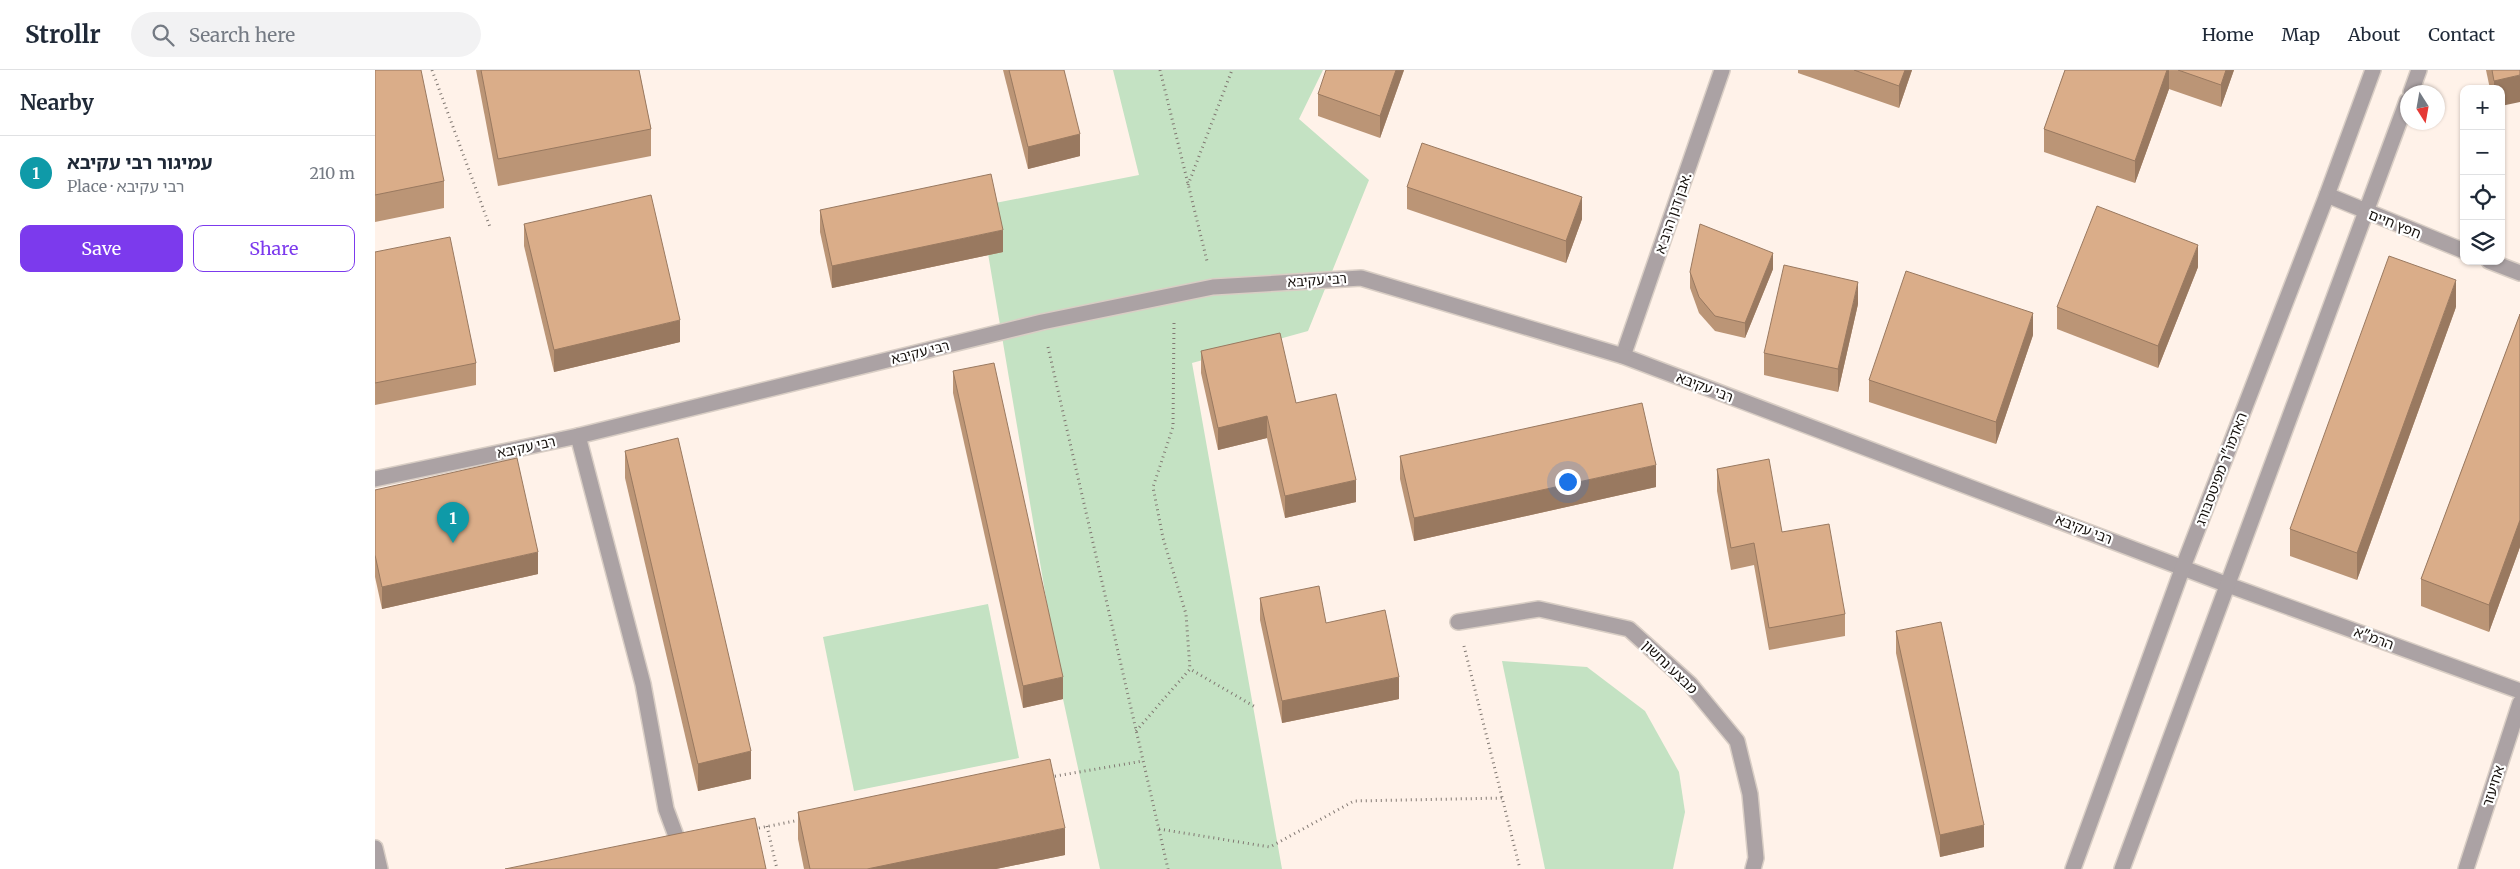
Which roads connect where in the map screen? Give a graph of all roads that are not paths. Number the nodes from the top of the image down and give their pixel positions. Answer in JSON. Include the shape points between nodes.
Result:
{"nodes":[{"id":1,"x":1722,"y":70,"type":"edge"},
{"id":2,"x":2373,"y":70,"type":"edge"},
{"id":3,"x":2419,"y":70,"type":"edge"},
{"id":4,"x":2414,"y":85,"type":"edge"},
{"id":5,"x":2400,"y":120,"type":"edge"},
{"id":6,"x":2327,"y":195,"type":"junction"},
{"id":7,"x":2365,"y":213,"type":"junction"},
{"id":8,"x":2460,"y":249,"type":"edge"},
{"id":9,"x":2499,"y":265,"type":"edge"},
{"id":10,"x":2520,"y":274,"type":"edge"},
{"id":11,"x":1623,"y":356,"type":"junction"},
{"id":12,"x":577,"y":436,"type":"junction"},
{"id":13,"x":375,"y":479,"type":"edge"},
{"id":14,"x":2183,"y":567,"type":"junction"},
{"id":15,"x":2228,"y":585,"type":"junction"},
{"id":16,"x":1458,"y":622,"type":"road end"},
{"id":17,"x":2520,"y":691,"type":"edge"},
{"id":18,"x":2520,"y":703,"type":"edge"},
{"id":19,"x":679,"y":844,"type":"edge"},
{"id":20,"x":375,"y":848,"type":"edge"},
{"id":21,"x":380,"y":869,"type":"edge"},
{"id":22,"x":1753,"y":869,"type":"edge"},
{"id":23,"x":2073,"y":869,"type":"edge"},
{"id":24,"x":2122,"y":869,"type":"edge"},
{"id":25,"x":2466,"y":869,"type":"edge"}],
"edges":[{"from":1,"to":11,"type":"street","name":"אבן דנן הרב א."},
{"from":2,"to":6,"type":"street","name":"האדמו\"ר מפיטסבורג"},
{"from":3,"to":4,"type":"street"},
{"from":5,"to":7,"type":"street"},
{"from":6,"to":7,"type":"street","name":"חפץ חיים"},
{"from":6,"to":14,"type":"street","name":"האדמו\"ר מפיטסבורג"},
{"from":7,"to":8,"type":"street","name":"חפץ חיים"},
{"from":7,"to":15,"type":"street"},
{"from":9,"to":10,"type":"street"},
{"from":11,"to":12,"type":"street","name":"רבי עקיבא","via":[[1361,278],[1213,287],[1042,322]]},
{"from":11,"to":14,"type":"street","name":"רבי עקיבא"},
{"from":12,"to":13,"type":"street","name":"רבי עקיבא"},
{"from":12,"to":19,"type":"street","via":[[643,684],[666,809]]},
{"from":14,"to":15,"type":"street","name":"רבי עקיבא"},
{"from":14,"to":23,"type":"street","name":"האדמו\"ר מפיטסבורג"},
{"from":15,"to":17,"type":"street","name":"הרמ\"א"},
{"from":15,"to":24,"type":"street"},
{"from":16,"to":22,"type":"street","name":"מבצע נחשון","via":[[1539,610],[1629,629],[1691,684],[1737,741],[1750,794],[1756,858]]},
{"from":18,"to":25,"type":"street","name":"אחיעזר"},
{"from":20,"to":21,"type":"street"}]}
